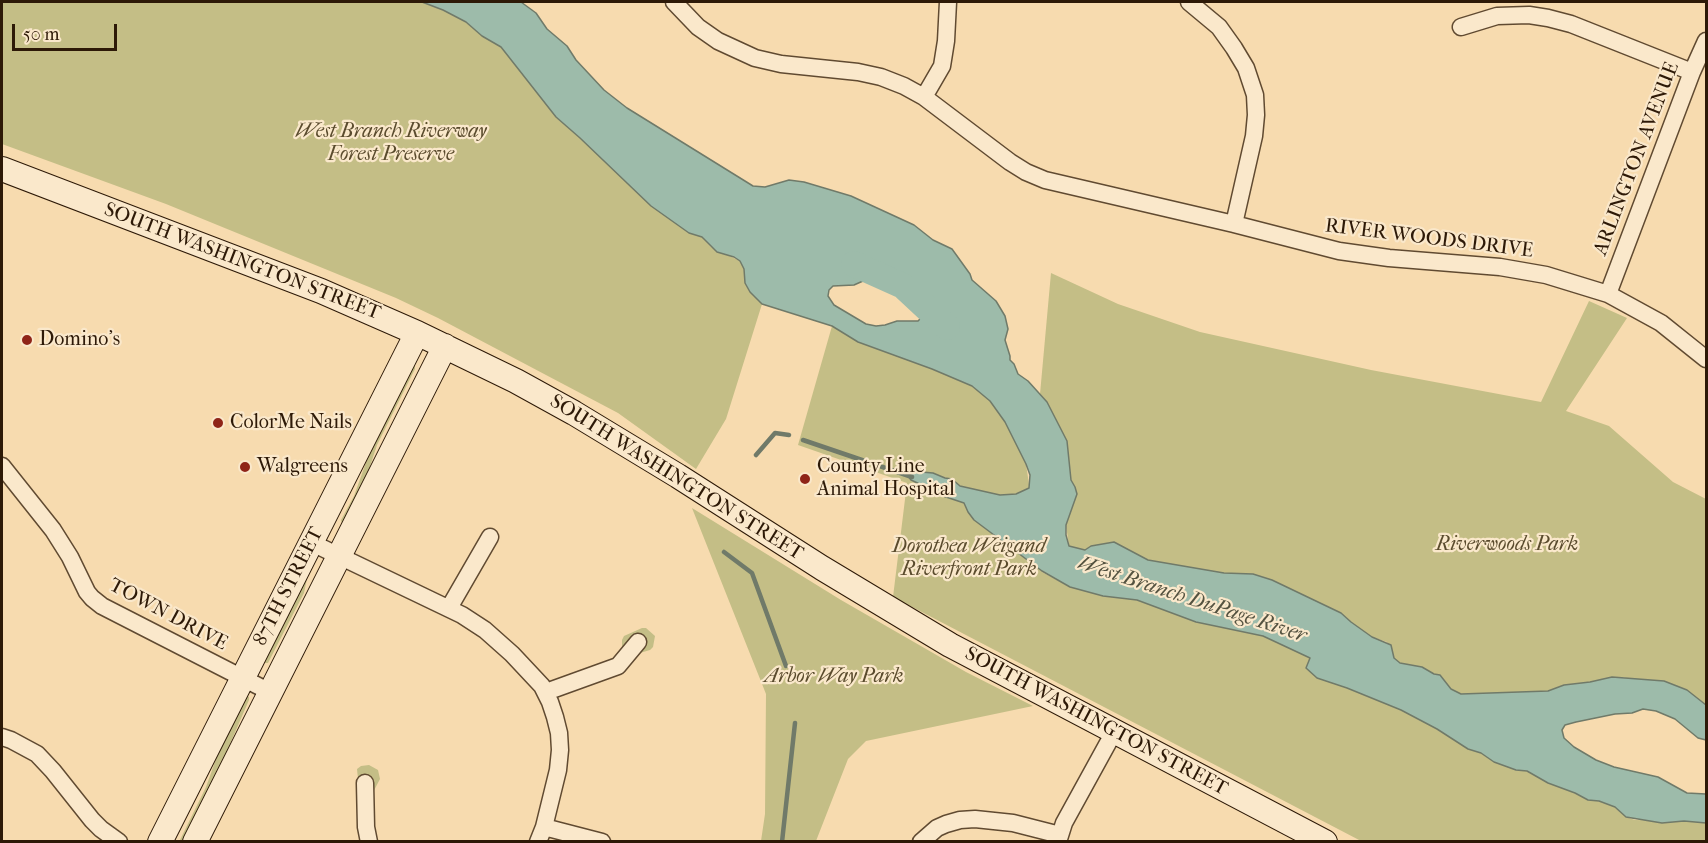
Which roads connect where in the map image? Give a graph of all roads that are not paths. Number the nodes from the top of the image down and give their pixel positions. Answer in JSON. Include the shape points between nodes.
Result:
{"nodes":[{"id":1,"x":674,"y":2,"type":"edge"},
{"id":2,"x":948,"y":2,"type":"edge"},
{"id":3,"x":1189,"y":2,"type":"edge"},
{"id":4,"x":1461,"y":27,"type":"dead end"},
{"id":5,"x":1707,"y":41,"type":"edge"},
{"id":6,"x":1692,"y":72,"type":"junction"},
{"id":7,"x":924,"y":97,"type":"junction"},
{"id":8,"x":2,"y":169,"type":"edge"},
{"id":9,"x":1234,"y":224,"type":"junction"},
{"id":10,"x":1608,"y":294,"type":"junction"},
{"id":11,"x":417,"y":333,"type":"junction"},
{"id":12,"x":445,"y":346,"type":"junction"},
{"id":13,"x":1707,"y":359,"type":"edge"},
{"id":14,"x":2,"y":466,"type":"edge"},
{"id":15,"x":490,"y":537,"type":"dead end"},
{"id":16,"x":312,"y":543,"type":"junction"},
{"id":17,"x":339,"y":556,"type":"junction"},
{"id":18,"x":449,"y":608,"type":"junction"},
{"id":19,"x":638,"y":642,"type":"dead end"},
{"id":20,"x":242,"y":678,"type":"junction"},
{"id":21,"x":270,"y":692,"type":"junction"},
{"id":22,"x":546,"y":692,"type":"junction"},
{"id":23,"x":1114,"y":732,"type":"junction"},
{"id":24,"x":2,"y":737,"type":"edge"},
{"id":25,"x":365,"y":783,"type":"dead end"},
{"id":26,"x":541,"y":834,"type":"edge"},
{"id":27,"x":1059,"y":838,"type":"edge"},
{"id":28,"x":119,"y":842,"type":"edge"},
{"id":29,"x":160,"y":842,"type":"edge"},
{"id":30,"x":195,"y":842,"type":"edge"},
{"id":31,"x":369,"y":842,"type":"edge"},
{"id":32,"x":602,"y":842,"type":"edge"},
{"id":33,"x":921,"y":842,"type":"edge"},
{"id":34,"x":1325,"y":842,"type":"edge"}],
"edges":[{"from":1,"to":7,"type":"street","name":"RIVER WOODS DRIVE","via":[[718,41],[755,58],[880,77]]},
{"from":2,"to":7,"type":"street","via":[[942,66]]},
{"from":3,"to":9,"type":"street","via":[[1219,27],[1234,48],[1255,95],[1254,136]]},
{"from":4,"to":6,"type":"street","via":[[1497,16],[1548,18]]},
{"from":5,"to":6,"type":"street","name":"ARLINGTON AVENUE"},
{"from":6,"to":10,"type":"street","name":"ARLINGTON AVENUE"},
{"from":7,"to":9,"type":"street","name":"RIVER WOODS DRIVE","via":[[1001,156],[1045,180]]},
{"from":8,"to":11,"type":"main road","name":"SOUTH WASHINGTON STREET","via":[[274,272]]},
{"from":9,"to":10,"type":"street","name":"RIVER WOODS DRIVE","via":[[1361,255],[1523,270]]},
{"from":10,"to":13,"type":"street","name":"RIVER WOODS DRIVE","via":[[1661,323]]},
{"from":11,"to":12,"type":"main road","name":"SOUTH WASHINGTON STREET"},
{"from":11,"to":16,"type":"main road","name":"87TH STREET"},
{"from":12,"to":17,"type":"main road","name":"87TH STREET"},
{"from":12,"to":23,"type":"main road","name":"SOUTH WASHINGTON STREET","via":[[574,413],[950,645]]},
{"from":14,"to":20,"type":"street","name":"TOWN DRIVE","via":[[53,530],[92,598]]},
{"from":15,"to":18,"type":"street"},
{"from":16,"to":17,"type":"street"},
{"from":16,"to":20,"type":"main road","name":"87TH STREET"},
{"from":17,"to":18,"type":"street"},
{"from":17,"to":21,"type":"main road","name":"87TH STREET"},
{"from":18,"to":22,"type":"street","via":[[485,630],[522,663]]},
{"from":19,"to":22,"type":"street","via":[[618,666]]},
{"from":20,"to":21,"type":"street","name":"TOWN DRIVE"},
{"from":20,"to":29,"type":"main road","name":"87TH STREET"},
{"from":21,"to":30,"type":"main road","name":"87TH STREET"},
{"from":22,"to":26,"type":"street","via":[[559,733],[560,750]]},
{"from":23,"to":27,"type":"street"},
{"from":23,"to":34,"type":"main road","name":"SOUTH WASHINGTON STREET"},
{"from":24,"to":28,"type":"street","via":[[37,754],[92,820]]},
{"from":25,"to":31,"type":"street"},
{"from":26,"to":32,"type":"street"},
{"from":27,"to":33,"type":"street","via":[[1013,823],[975,819],[945,824]]}]}
